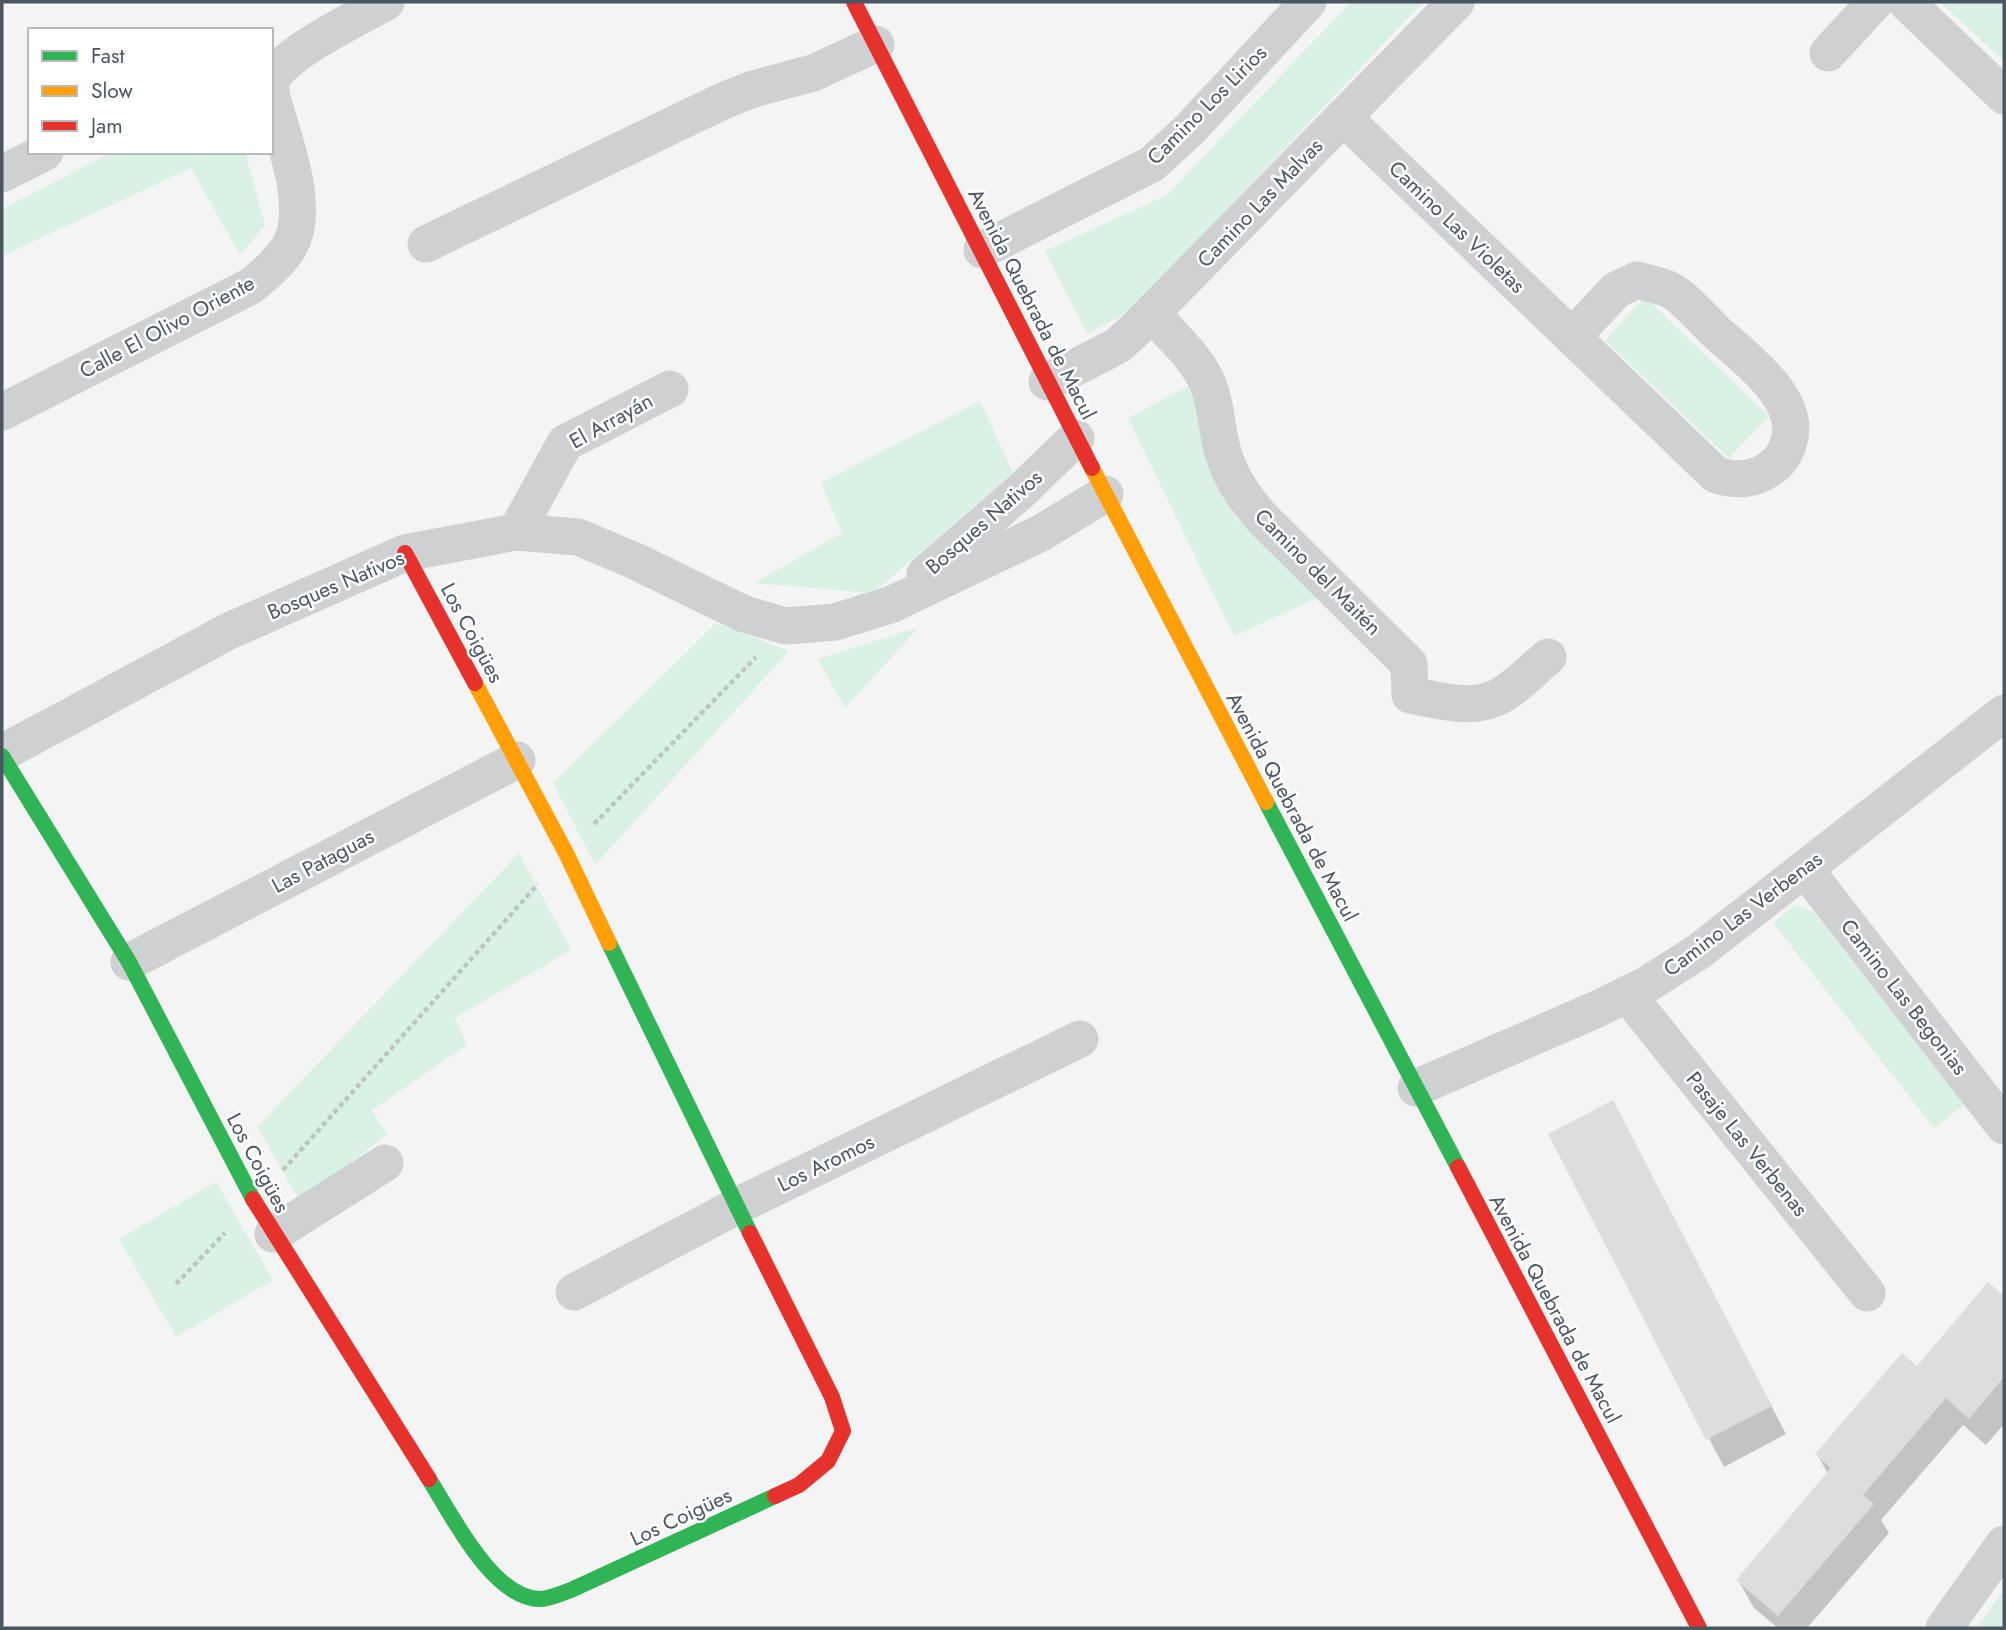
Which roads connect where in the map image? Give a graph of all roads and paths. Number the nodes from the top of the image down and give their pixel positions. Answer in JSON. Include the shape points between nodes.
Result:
{"nodes":[{"id":1,"x":386,"y":2,"type":"edge"},
{"id":2,"x":854,"y":2,"type":"edge"},
{"id":3,"x":1308,"y":2,"type":"edge"},
{"id":4,"x":1456,"y":2,"type":"edge"},
{"id":5,"x":1875,"y":2,"type":"edge"},
{"id":6,"x":1906,"y":2,"type":"edge"},
{"id":7,"x":876,"y":44,"type":"junction"},
{"id":8,"x":1828,"y":53,"type":"dead end"},
{"id":9,"x":273,"y":77,"type":"edge"},
{"id":10,"x":2004,"y":96,"type":"edge"},
{"id":11,"x":273,"y":102,"type":"edge"},
{"id":12,"x":1343,"y":117,"type":"junction"},
{"id":13,"x":41,"y":154,"type":"edge"},
{"id":14,"x":2,"y":174,"type":"edge"},
{"id":15,"x":426,"y":244,"type":"dead end"},
{"id":16,"x":982,"y":250,"type":"junction"},
{"id":17,"x":1152,"y":314,"type":"junction"},
{"id":18,"x":1572,"y":337,"type":"junction"},
{"id":19,"x":1047,"y":382,"type":"junction"},
{"id":20,"x":670,"y":389,"type":"dead end"},
{"id":21,"x":2,"y":412,"type":"edge"},
{"id":22,"x":1076,"y":438,"type":"junction"},
{"id":23,"x":1105,"y":494,"type":"junction"},
{"id":24,"x":516,"y":532,"type":"junction"},
{"id":25,"x":405,"y":553,"type":"junction"},
{"id":26,"x":890,"y":605,"type":"junction"},
{"id":27,"x":786,"y":626,"type":"junction"},
{"id":28,"x":1548,"y":657,"type":"dead end"},
{"id":29,"x":2004,"y":713,"type":"edge"},
{"id":30,"x":2,"y":755,"type":"edge"},
{"id":31,"x":517,"y":760,"type":"junction"},
{"id":32,"x":566,"y":853,"type":"junction"},
{"id":33,"x":1805,"y":869,"type":"junction"},
{"id":34,"x":129,"y":962,"type":"junction"},
{"id":35,"x":1627,"y":994,"type":"junction"},
{"id":36,"x":1080,"y":1039,"type":"dead end"},
{"id":37,"x":1416,"y":1088,"type":"junction"},
{"id":38,"x":2004,"y":1126,"type":"edge"},
{"id":39,"x":385,"y":1163,"type":"dead end"},
{"id":40,"x":254,"y":1202,"type":"junction"},
{"id":41,"x":737,"y":1206,"type":"junction"},
{"id":42,"x":274,"y":1234,"type":"junction"},
{"id":43,"x":176,"y":1284,"type":"dead end"},
{"id":44,"x":574,"y":1292,"type":"dead end"},
{"id":45,"x":1867,"y":1293,"type":"dead end"},
{"id":46,"x":2004,"y":1544,"type":"edge"},
{"id":47,"x":1699,"y":1628,"type":"edge"},
{"id":48,"x":1944,"y":1628,"type":"edge"}],
"edges":[{"from":1,"to":9,"type":"street","via":[[292,56]]},
{"from":2,"to":7,"type":"street","name":"Avenida Quebrada de Macul"},
{"from":3,"to":16,"type":"street","name":"Camino Los Lirios","via":[[1152,164]]},
{"from":4,"to":12,"type":"street","name":"Camino Las Malvas"},
{"from":5,"to":8,"type":"street"},
{"from":6,"to":10,"type":"street"},
{"from":7,"to":15,"type":"street","via":[[813,73],[725,100]]},
{"from":7,"to":16,"type":"street","name":"Avenida Quebrada de Macul"},
{"from":11,"to":21,"type":"street","name":"Calle El Olivo Oriente","via":[[297,194],[298,220],[290,245],[274,266],[251,286]]},
{"from":12,"to":17,"type":"street","name":"Camino Las Malvas"},
{"from":12,"to":18,"type":"street","name":"Camino Las Violetas"},
{"from":13,"to":14,"type":"street"},
{"from":16,"to":19,"type":"street","name":"Avenida Quebrada de Macul"},
{"from":17,"to":19,"type":"street","name":"Camino Las Malvas","via":[[1117,346]]},
{"from":17,"to":28,"type":"street","name":"Camino del Maitén","via":[[1206,380],[1227,468],[1242,494],[1409,664],[1410,695],[1483,703],[1498,697]]},
{"from":18,"to":18,"type":"street","name":"Camino Las Violetas","via":[[1716,475],[1741,479],[1763,474],[1786,451],[1791,419],[1780,395],[1670,289],[1637,280],[1616,290]]},
{"from":19,"to":22,"type":"street","name":"Avenida Quebrada de Macul"},
{"from":20,"to":24,"type":"street","name":"El Arrayán","via":[[565,443]]},
{"from":22,"to":23,"type":"street","name":"Avenida Quebrada de Macul"},
{"from":22,"to":26,"type":"street","name":"Bosques Nativos"},
{"from":23,"to":26,"type":"street","name":"Bosques Nativos","via":[[1041,533]]},
{"from":23,"to":37,"type":"street","name":"Avenida Quebrada de Macul"},
{"from":24,"to":25,"type":"street","name":"Bosques Nativos"},
{"from":24,"to":27,"type":"street","name":"Bosques Nativos","via":[[578,537],[744,614]]},
{"from":25,"to":30,"type":"street","name":"Bosques Nativos","via":[[229,631]]},
{"from":25,"to":31,"type":"street","name":"Los Coigües"},
{"from":26,"to":27,"type":"street","name":"Bosques Nativos","via":[[835,622]]},
{"from":27,"to":32,"type":"path"},
{"from":29,"to":33,"type":"street","name":"Camino Las Verbenas"},
{"from":30,"to":34,"type":"street","name":"Los Coigües"},
{"from":31,"to":32,"type":"street","name":"Los Coigües"},
{"from":31,"to":34,"type":"street","name":"Las Pataguas"},
{"from":32,"to":40,"type":"path"},
{"from":32,"to":41,"type":"street","name":"Los Coigües"},
{"from":33,"to":35,"type":"street","name":"Camino Las Verbenas","via":[[1699,952]]},
{"from":33,"to":38,"type":"street","name":"Camino Las Begonias"},
{"from":34,"to":40,"type":"street","name":"Los Coigües"},
{"from":35,"to":37,"type":"street","name":"Camino Las Verbenas"},
{"from":35,"to":45,"type":"street","name":"Pasaje Las Verbenas"},
{"from":36,"to":41,"type":"street","name":"Los Aromos"},
{"from":37,"to":47,"type":"street","name":"Avenida Quebrada de Macul"},
{"from":39,"to":42,"type":"street"},
{"from":40,"to":42,"type":"street","name":"Los Coigües"},
{"from":40,"to":43,"type":"path"},
{"from":41,"to":42,"type":"street","name":"Los Coigües","via":[[832,1397],[843,1432],[828,1461],[799,1485],[571,1590],[539,1600],[508,1590],[481,1561]]},
{"from":41,"to":44,"type":"street","name":"Los Aromos"},
{"from":46,"to":48,"type":"street"}]}
